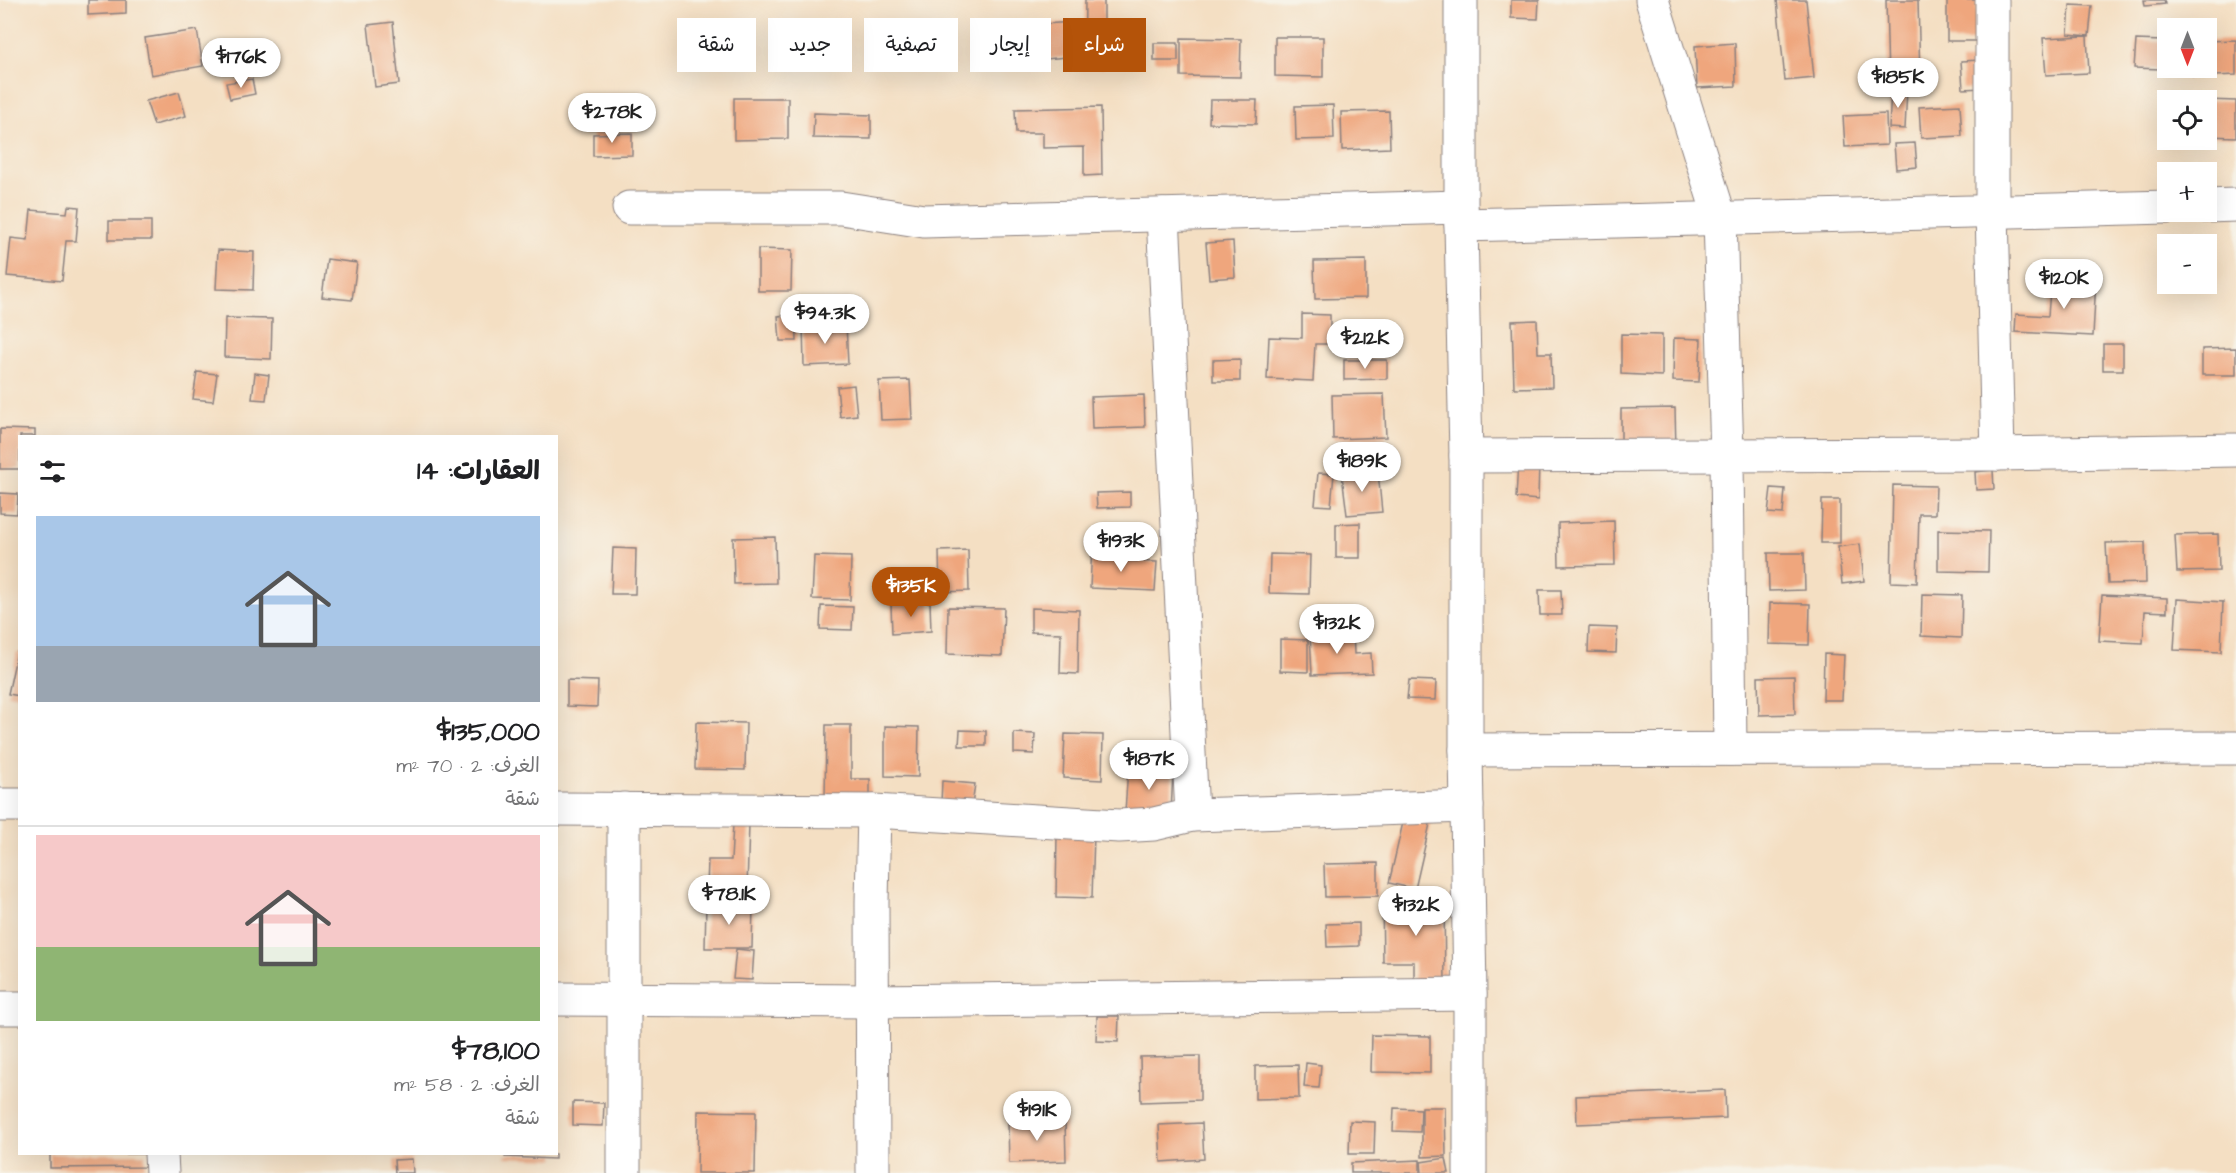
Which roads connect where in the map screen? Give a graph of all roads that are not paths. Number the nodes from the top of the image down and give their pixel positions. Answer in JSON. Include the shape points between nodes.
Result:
{"nodes":[{"id":1,"x":1461,"y":0,"type":"edge"},
{"id":2,"x":1652,"y":0,"type":"edge"},
{"id":3,"x":1992,"y":0,"type":"edge"},
{"id":4,"x":2236,"y":205,"type":"edge"},
{"id":5,"x":2217,"y":206,"type":"edge"},
{"id":6,"x":2157,"y":207,"type":"edge"},
{"id":7,"x":629,"y":208,"type":"dead end"},
{"id":8,"x":1992,"y":211,"type":"junction"},
{"id":9,"x":1163,"y":214,"type":"junction"},
{"id":10,"x":1461,"y":216,"type":"junction"},
{"id":11,"x":1720,"y":218,"type":"junction"},
{"id":12,"x":2236,"y":450,"type":"edge"},
{"id":13,"x":1998,"y":454,"type":"junction"},
{"id":14,"x":1466,"y":456,"type":"junction"},
{"id":15,"x":1727,"y":456,"type":"junction"},
{"id":16,"x":2236,"y":748,"type":"edge"},
{"id":17,"x":1730,"y":749,"type":"junction"},
{"id":18,"x":1466,"y":750,"type":"junction"},
{"id":19,"x":0,"y":805,"type":"edge"},
{"id":20,"x":18,"y":805,"type":"edge"},
{"id":21,"x":1467,"y":806,"type":"junction"},
{"id":22,"x":558,"y":809,"type":"edge"},
{"id":23,"x":624,"y":809,"type":"junction"},
{"id":24,"x":874,"y":811,"type":"junction"},
{"id":25,"x":1192,"y":815,"type":"junction"},
{"id":26,"x":1470,"y":994,"type":"junction"},
{"id":27,"x":625,"y":998,"type":"junction"},
{"id":28,"x":558,"y":999,"type":"edge"},
{"id":29,"x":873,"y":1001,"type":"junction"},
{"id":30,"x":0,"y":1008,"type":"edge"},
{"id":31,"x":18,"y":1008,"type":"edge"},
{"id":32,"x":161,"y":1155,"type":"edge"},
{"id":33,"x":162,"y":1173,"type":"edge"},
{"id":34,"x":624,"y":1173,"type":"edge"},
{"id":35,"x":873,"y":1173,"type":"edge"},
{"id":36,"x":1470,"y":1173,"type":"edge"}],
"edges":[{"from":1,"to":10,"type":"street"},
{"from":2,"to":11,"type":"street"},
{"from":3,"to":8,"type":"street"},
{"from":4,"to":5,"type":"street"},
{"from":6,"to":8,"type":"street"},
{"from":7,"to":9,"type":"street","via":[[841,208],[924,221]]},
{"from":8,"to":11,"type":"street"},
{"from":8,"to":13,"type":"street"},
{"from":9,"to":10,"type":"street"},
{"from":9,"to":25,"type":"street"},
{"from":10,"to":11,"type":"street"},
{"from":10,"to":14,"type":"street"},
{"from":11,"to":15,"type":"street"},
{"from":12,"to":13,"type":"street"},
{"from":13,"to":15,"type":"street"},
{"from":14,"to":15,"type":"street"},
{"from":14,"to":18,"type":"street"},
{"from":15,"to":17,"type":"street"},
{"from":16,"to":17,"type":"street"},
{"from":17,"to":18,"type":"street"},
{"from":18,"to":21,"type":"street"},
{"from":19,"to":20,"type":"street"},
{"from":21,"to":25,"type":"street"},
{"from":21,"to":26,"type":"street"},
{"from":22,"to":23,"type":"street"},
{"from":23,"to":24,"type":"street"},
{"from":23,"to":27,"type":"street"},
{"from":24,"to":25,"type":"street","via":[[1119,826],[1154,824]]},
{"from":24,"to":29,"type":"street"},
{"from":26,"to":29,"type":"street"},
{"from":26,"to":36,"type":"street"},
{"from":27,"to":28,"type":"street"},
{"from":27,"to":29,"type":"street"},
{"from":27,"to":34,"type":"street"},
{"from":29,"to":35,"type":"street"},
{"from":30,"to":31,"type":"street"},
{"from":32,"to":33,"type":"street"}]}
